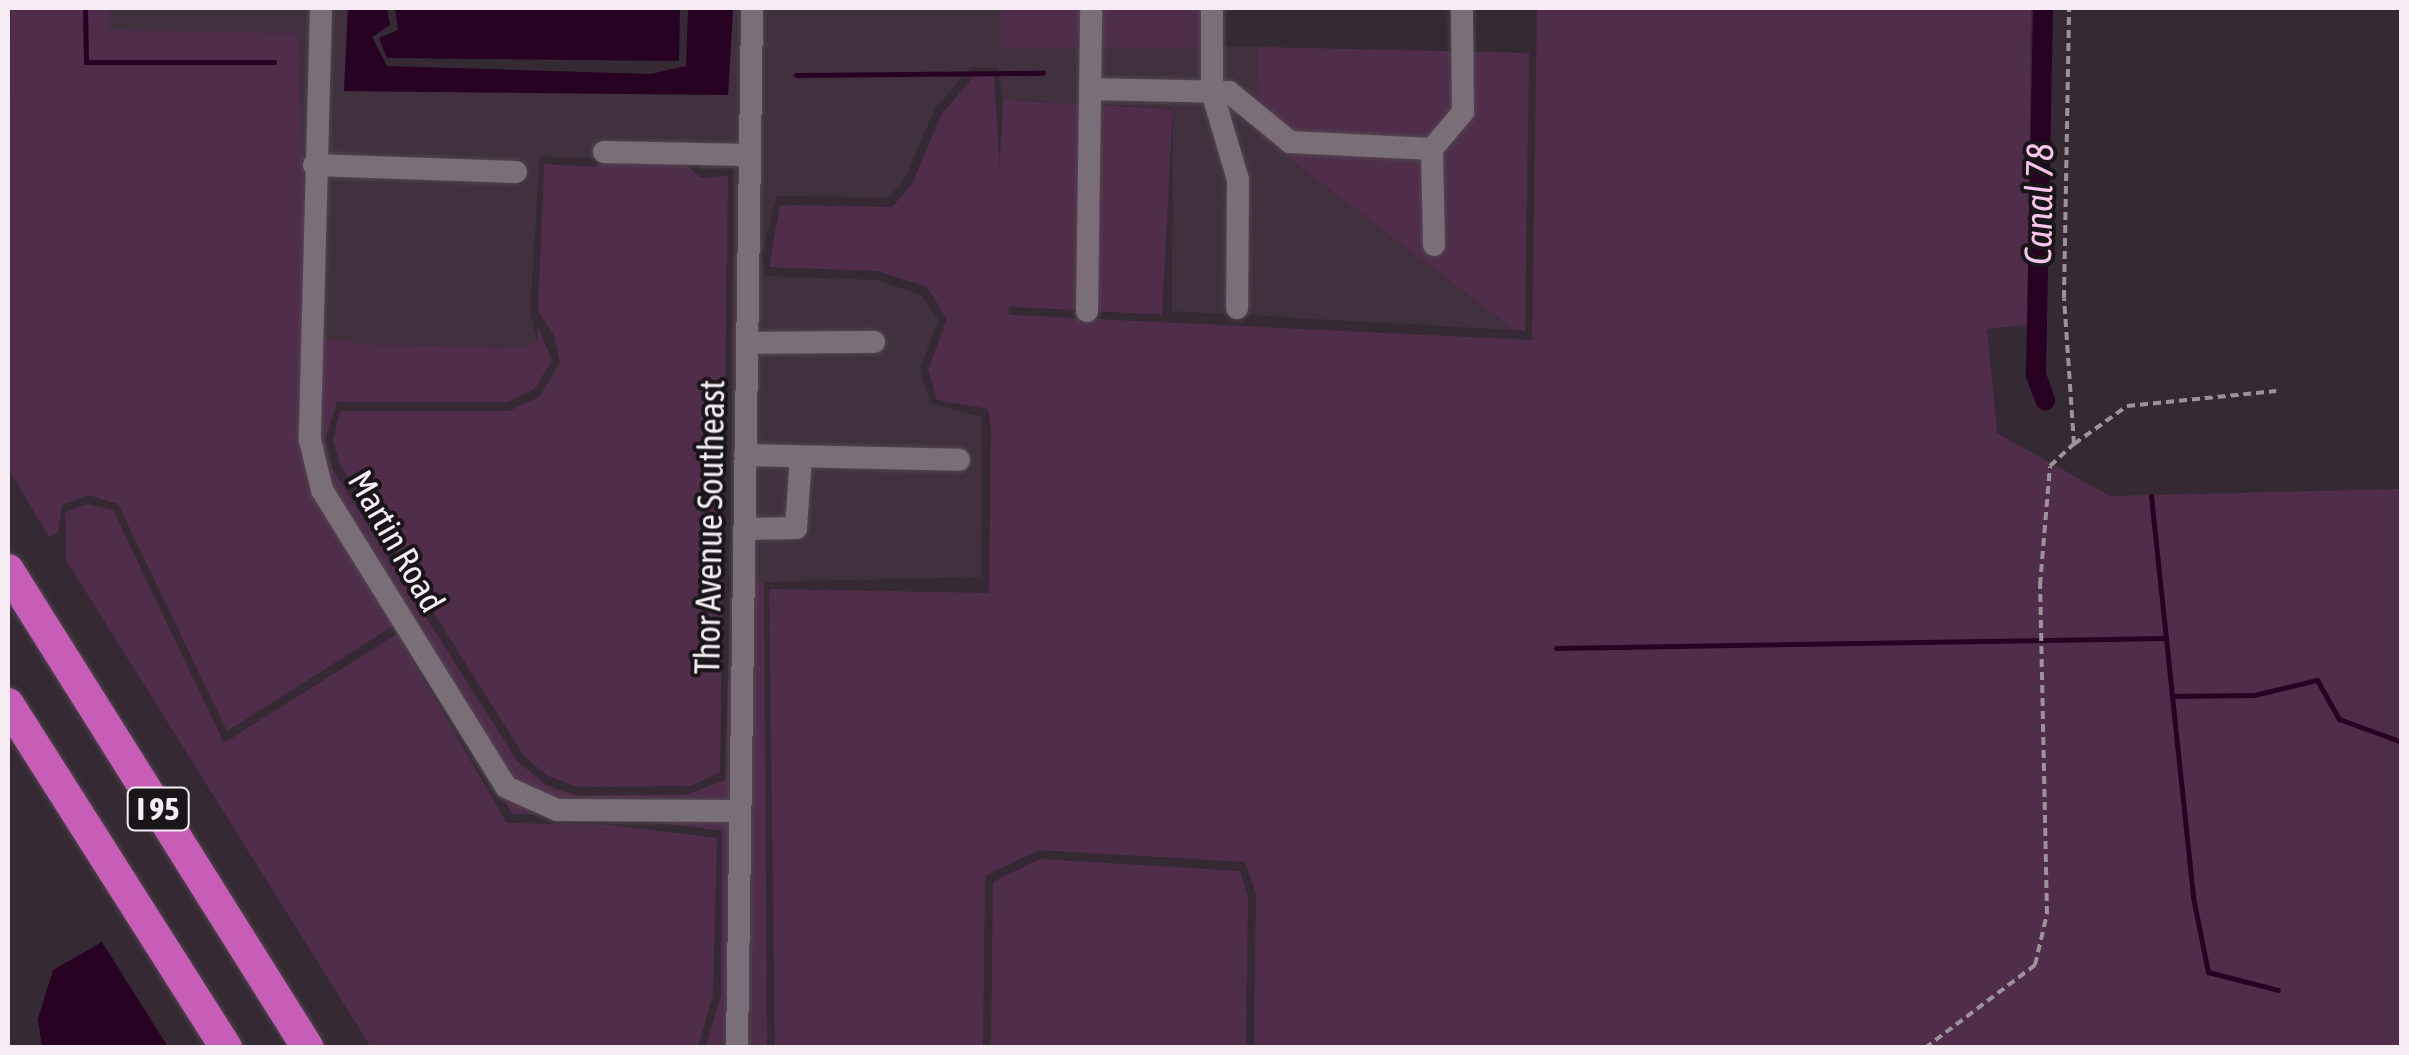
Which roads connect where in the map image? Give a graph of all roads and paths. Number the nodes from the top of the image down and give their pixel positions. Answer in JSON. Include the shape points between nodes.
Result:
{"nodes":[{"id":1,"x":321,"y":8,"type":"edge"},
{"id":2,"x":752,"y":8,"type":"edge"},
{"id":3,"x":1090,"y":8,"type":"edge"},
{"id":4,"x":1212,"y":8,"type":"edge"},
{"id":5,"x":1462,"y":8,"type":"edge"},
{"id":6,"x":2068,"y":8,"type":"edge"},
{"id":7,"x":1090,"y":89,"type":"junction"},
{"id":8,"x":1212,"y":92,"type":"junction"},
{"id":9,"x":1432,"y":148,"type":"junction"},
{"id":10,"x":604,"y":152,"type":"dead end"},
{"id":11,"x":749,"y":155,"type":"junction"},
{"id":12,"x":314,"y":166,"type":"junction"},
{"id":13,"x":516,"y":172,"type":"dead end"},
{"id":14,"x":1434,"y":246,"type":"dead end"},
{"id":15,"x":1236,"y":308,"type":"dead end"},
{"id":16,"x":1088,"y":311,"type":"dead end"},
{"id":17,"x":874,"y":342,"type":"dead end"},
{"id":18,"x":746,"y":343,"type":"junction"},
{"id":19,"x":2276,"y":392,"type":"dead end"},
{"id":20,"x":2074,"y":444,"type":"junction"},
{"id":21,"x":745,"y":456,"type":"junction"},
{"id":22,"x":801,"y":456,"type":"junction"},
{"id":23,"x":958,"y":460,"type":"dead end"},
{"id":24,"x":744,"y":530,"type":"junction"},
{"id":25,"x":8,"y":570,"type":"edge"},
{"id":26,"x":8,"y":704,"type":"edge"},
{"id":27,"x":740,"y":811,"type":"junction"},
{"id":28,"x":226,"y":1048,"type":"edge"},
{"id":29,"x":308,"y":1048,"type":"edge"},
{"id":30,"x":737,"y":1048,"type":"edge"},
{"id":31,"x":1925,"y":1048,"type":"edge"}],
"edges":[{"from":1,"to":12,"type":"street","name":"Martin Road"},
{"from":2,"to":11,"type":"street","name":"Thor Avenue Southeast"},
{"from":3,"to":7,"type":"street"},
{"from":4,"to":8,"type":"street"},
{"from":5,"to":9,"type":"street","via":[[1462,112]]},
{"from":6,"to":20,"type":"path","via":[[2064,298]]},
{"from":7,"to":8,"type":"street"},
{"from":7,"to":16,"type":"street"},
{"from":8,"to":9,"type":"street","via":[[1230,92],[1290,142]]},
{"from":8,"to":15,"type":"street","via":[[1238,180]]},
{"from":9,"to":14,"type":"street"},
{"from":10,"to":11,"type":"street"},
{"from":11,"to":18,"type":"street","name":"Thor Avenue Southeast"},
{"from":12,"to":13,"type":"street"},
{"from":12,"to":27,"type":"street","name":"Martin Road","via":[[310,440],[322,490],[506,787],[557,810]]},
{"from":17,"to":18,"type":"street"},
{"from":18,"to":21,"type":"street","name":"Thor Avenue Southeast"},
{"from":19,"to":20,"type":"path","via":[[2127,406]]},
{"from":20,"to":31,"type":"path","via":[[2050,466],[2041,634],[2047,914],[2035,966]]},
{"from":21,"to":22,"type":"street"},
{"from":21,"to":24,"type":"street","name":"Thor Avenue Southeast"},
{"from":22,"to":23,"type":"street"},
{"from":22,"to":24,"type":"street","via":[[796,528]]},
{"from":24,"to":27,"type":"street","name":"Thor Avenue Southeast"},
{"from":25,"to":29,"type":"highway","number":"I 95"},
{"from":26,"to":28,"type":"highway","number":"I 95"},
{"from":27,"to":30,"type":"street","name":"Thor Avenue Southeast"}]}
